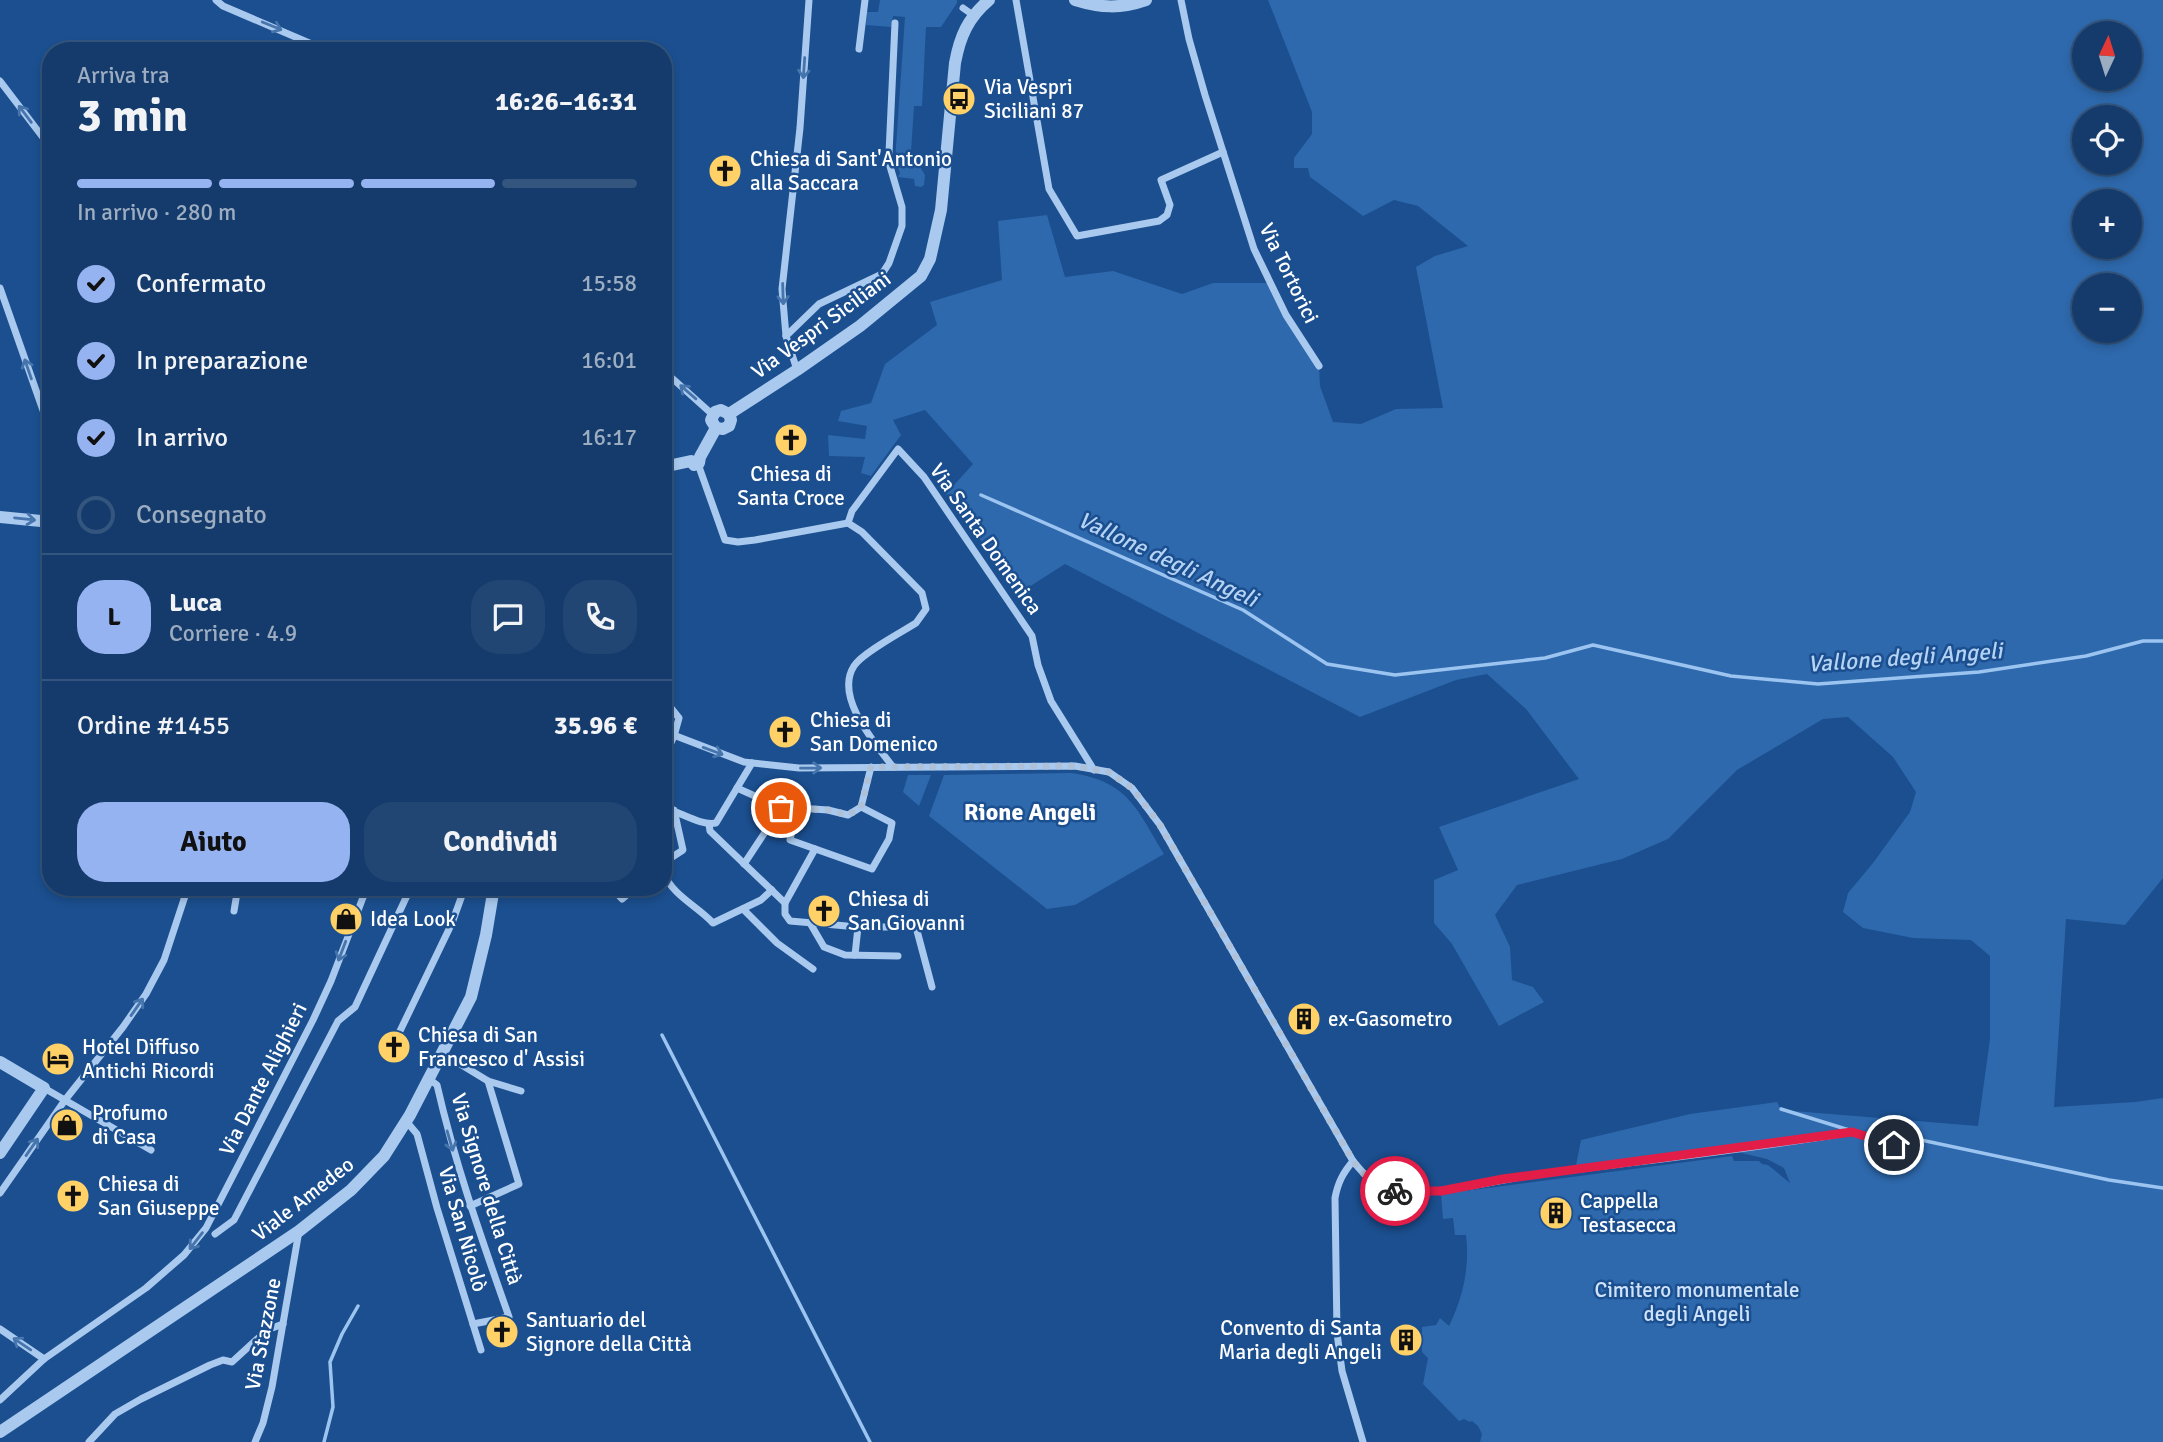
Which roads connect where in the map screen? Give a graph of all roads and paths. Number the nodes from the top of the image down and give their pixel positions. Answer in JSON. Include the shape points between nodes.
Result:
{"nodes":[{"id":1,"x":216,"y":0,"type":"edge"},
{"id":2,"x":809,"y":0,"type":"edge"},
{"id":3,"x":865,"y":0,"type":"edge"},
{"id":4,"x":989,"y":0,"type":"edge"},
{"id":5,"x":1016,"y":0,"type":"edge"},
{"id":6,"x":1075,"y":0,"type":"edge"},
{"id":7,"x":1146,"y":0,"type":"edge"},
{"id":8,"x":1181,"y":0,"type":"edge"},
{"id":9,"x":895,"y":23,"type":"dead end"},
{"id":10,"x":307,"y":42,"type":"edge"},
{"id":11,"x":859,"y":49,"type":"dead end"},
{"id":12,"x":1,"y":84,"type":"edge"},
{"id":13,"x":42,"y":136,"type":"edge"},
{"id":14,"x":1223,"y":152,"type":"junction"},
{"id":15,"x":0,"y":288,"type":"edge"},
{"id":16,"x":786,"y":336,"type":"junction"},
{"id":17,"x":1319,"y":366,"type":"dead end"},
{"id":18,"x":797,"y":370,"type":"junction"},
{"id":19,"x":672,"y":379,"type":"edge"},
{"id":20,"x":42,"y":407,"type":"edge"},
{"id":21,"x":714,"y":421,"type":"junction"},
{"id":22,"x":696,"y":461,"type":"junction"},
{"id":23,"x":672,"y":466,"type":"edge"},
{"id":24,"x":0,"y":517,"type":"edge"},
{"id":25,"x":42,"y":521,"type":"edge"},
{"id":26,"x":848,"y":523,"type":"junction"},
{"id":27,"x":672,"y":709,"type":"edge"},
{"id":28,"x":674,"y":736,"type":"junction"},
{"id":29,"x":672,"y":740,"type":"edge"},
{"id":30,"x":752,"y":763,"type":"junction"},
{"id":31,"x":893,"y":766,"type":"junction"},
{"id":32,"x":871,"y":767,"type":"junction"},
{"id":33,"x":1094,"y":769,"type":"junction"},
{"id":34,"x":737,"y":788,"type":"junction"},
{"id":35,"x":861,"y":807,"type":"junction"},
{"id":36,"x":781,"y":808,"type":"junction"},
{"id":37,"x":674,"y":810,"type":"joint"},
{"id":38,"x":793,"y":813,"type":"junction"},
{"id":39,"x":709,"y":828,"type":"junction"},
{"id":40,"x":815,"y":849,"type":"junction"},
{"id":41,"x":672,"y":857,"type":"edge"},
{"id":42,"x":744,"y":864,"type":"junction"},
{"id":43,"x":672,"y":887,"type":"edge"},
{"id":44,"x":772,"y":890,"type":"junction"},
{"id":45,"x":185,"y":896,"type":"edge"},
{"id":46,"x":236,"y":896,"type":"edge"},
{"id":47,"x":364,"y":896,"type":"edge"},
{"id":48,"x":407,"y":896,"type":"edge"},
{"id":49,"x":462,"y":896,"type":"edge"},
{"id":50,"x":493,"y":896,"type":"edge"},
{"id":51,"x":785,"y":903,"type":"junction"},
{"id":52,"x":743,"y":909,"type":"junction"},
{"id":53,"x":234,"y":911,"type":"dead end"},
{"id":54,"x":810,"y":923,"type":"junction"},
{"id":55,"x":858,"y":927,"type":"junction"},
{"id":56,"x":855,"y":955,"type":"junction"},
{"id":57,"x":898,"y":956,"type":"dead end"},
{"id":58,"x":813,"y":969,"type":"dead end"},
{"id":59,"x":932,"y":987,"type":"dead end"},
{"id":60,"x":400,"y":1031,"type":"dead end"},
{"id":61,"x":442,"y":1053,"type":"junction"},
{"id":62,"x":0,"y":1062,"type":"edge"},
{"id":63,"x":429,"y":1079,"type":"junction"},
{"id":64,"x":488,"y":1080,"type":"junction"},
{"id":65,"x":44,"y":1088,"type":"junction"},
{"id":66,"x":521,"y":1091,"type":"dead end"},
{"id":67,"x":65,"y":1100,"type":"junction"},
{"id":68,"x":406,"y":1121,"type":"junction"},
{"id":69,"x":151,"y":1150,"type":"dead end"},
{"id":70,"x":1907,"y":1150,"type":"dead end"},
{"id":71,"x":0,"y":1153,"type":"edge"},
{"id":72,"x":1353,"y":1161,"type":"junction"},
{"id":73,"x":0,"y":1194,"type":"edge"},
{"id":74,"x":470,"y":1206,"type":"junction"},
{"id":75,"x":299,"y":1231,"type":"junction"},
{"id":76,"x":215,"y":1234,"type":"dead end"},
{"id":77,"x":284,"y":1324,"type":"junction"},
{"id":78,"x":473,"y":1324,"type":"junction"},
{"id":79,"x":0,"y":1329,"type":"edge"},
{"id":80,"x":481,"y":1350,"type":"dead end"},
{"id":81,"x":44,"y":1359,"type":"junction"},
{"id":82,"x":0,"y":1400,"type":"edge"},
{"id":83,"x":0,"y":1432,"type":"edge"},
{"id":84,"x":89,"y":1442,"type":"edge"},
{"id":85,"x":255,"y":1442,"type":"edge"},
{"id":86,"x":1363,"y":1442,"type":"edge"}],
"edges":[{"from":1,"to":10,"type":"street","one_way":true},
{"from":2,"to":16,"type":"street","one_way":true,"via":[[782,289]]},
{"from":3,"to":11,"type":"street"},
{"from":4,"to":18,"type":"street","name":"Via Vespri Siciliani","via":[[968,12],[955,63],[941,210],[930,259],[921,276]]},
{"from":5,"to":14,"type":"street","via":[[1049,189],[1077,236],[1159,221],[1170,205],[1161,180]]},
{"from":6,"to":7,"type":"street","via":[[1107,8]]},
{"from":8,"to":14,"type":"street","name":"Via Tortorici"},
{"from":9,"to":16,"type":"street","via":[[889,163],[902,207],[902,226],[882,274],[825,299]]},
{"from":13,"to":12,"type":"street","one_way":true},
{"from":14,"to":17,"type":"street","name":"Via Tortorici","via":[[1254,248],[1286,315]]},
{"from":20,"to":15,"type":"street","one_way":true},
{"from":16,"to":18,"type":"street"},
{"from":18,"to":21,"type":"street","name":"Via Vespri Siciliani","via":[[729,414],[729,426],[723,429]]},
{"from":21,"to":19,"type":"street","one_way":true},
{"from":21,"to":22,"type":"street"},
{"from":22,"to":23,"type":"street"},
{"from":22,"to":26,"type":"street","via":[[725,540],[755,540]]},
{"from":24,"to":25,"type":"street","one_way":true},
{"from":26,"to":31,"type":"street","via":[[862,532],[925,600],[926,609],[916,623],[863,657],[848,678],[852,703],[865,730]]},
{"from":26,"to":33,"type":"street","name":"Via Santa Domenica","via":[[898,449],[924,477],[1032,636],[1051,701]]},
{"from":27,"to":28,"type":"street","via":[[679,718]]},
{"from":28,"to":29,"type":"street"},
{"from":28,"to":30,"type":"street","one_way":true},
{"from":30,"to":32,"type":"street","one_way":true},
{"from":30,"to":34,"type":"street"},
{"from":31,"to":32,"type":"street"},
{"from":31,"to":33,"type":"street"},
{"from":32,"to":35,"type":"street"},
{"from":33,"to":72,"type":"street","via":[[1109,772],[1132,788],[1160,825]]},
{"from":34,"to":36,"type":"street"},
{"from":34,"to":39,"type":"street"},
{"from":35,"to":38,"type":"street","via":[[848,815],[798,808]]},
{"from":35,"to":40,"type":"street","via":[[892,823],[889,839],[872,869]]},
{"from":36,"to":38,"type":"street"},
{"from":36,"to":42,"type":"street"},
{"from":37,"to":39,"type":"street"},
{"from":37,"to":41,"type":"street","via":[[683,850]]},
{"from":38,"to":40,"type":"street","via":[[790,840]]},
{"from":39,"to":42,"type":"street"},
{"from":40,"to":51,"type":"street"},
{"from":42,"to":44,"type":"street"},
{"from":43,"to":52,"type":"street","via":[[713,922]]},
{"from":44,"to":51,"type":"street"},
{"from":44,"to":52,"type":"street"},
{"from":67,"to":45,"type":"street","one_way":true,"via":[[146,994],[164,960]]},
{"from":46,"to":53,"type":"street"},
{"from":47,"to":81,"type":"street","name":"Via Dante Alighieri","one_way":true,"via":[[313,1020],[206,1228],[146,1289]]},
{"from":48,"to":76,"type":"street","via":[[355,1007],[338,1021],[234,1220]]},
{"from":49,"to":60,"type":"street"},
{"from":50,"to":61,"type":"street","name":"Viale Amedeo","via":[[471,997]]},
{"from":51,"to":54,"type":"street","via":[[790,921]]},
{"from":52,"to":58,"type":"street"},
{"from":54,"to":55,"type":"street"},
{"from":54,"to":56,"type":"street","via":[[824,947]]},
{"from":55,"to":56,"type":"street"},
{"from":55,"to":59,"type":"street","via":[[916,928]]},
{"from":56,"to":57,"type":"street"},
{"from":61,"to":63,"type":"street","name":"Viale Amedeo"},
{"from":61,"to":64,"type":"street"},
{"from":62,"to":65,"type":"street"},
{"from":63,"to":68,"type":"street","name":"Viale Amedeo"},
{"from":63,"to":74,"type":"street","name":"Via Signore della Città","one_way":true,"via":[[437,1085]]},
{"from":64,"to":66,"type":"street"},
{"from":64,"to":74,"type":"street","via":[[519,1184]]},
{"from":65,"to":67,"type":"street"},
{"from":65,"to":71,"type":"street"},
{"from":67,"to":69,"type":"street"},
{"from":73,"to":67,"type":"street","one_way":true},
{"from":68,"to":75,"type":"street","name":"Viale Amedeo","via":[[384,1156]]},
{"from":68,"to":78,"type":"street","name":"Via San Nicolò","via":[[417,1134]]},
{"from":70,"to":72,"type":"street","via":[[1852,1132],[1431,1192],[1385,1188],[1365,1176]]},
{"from":72,"to":86,"type":"street","via":[[1338,1183],[1335,1198],[1337,1333],[1342,1371]]},
{"from":74,"to":78,"type":"street","name":"Via Signore della Città","via":[[509,1317]]},
{"from":75,"to":77,"type":"street","name":"Via Stazzone"},
{"from":75,"to":83,"type":"street","name":"Viale Amedeo"},
{"from":77,"to":84,"type":"street","via":[[267,1330],[232,1362],[210,1365],[132,1404]]},
{"from":77,"to":85,"type":"street","name":"Via Stazzone"},
{"from":78,"to":80,"type":"street","name":"Via San Nicolò"},
{"from":81,"to":79,"type":"street","one_way":true},
{"from":81,"to":82,"type":"street","name":"Via Dante Alighieri"}]}
